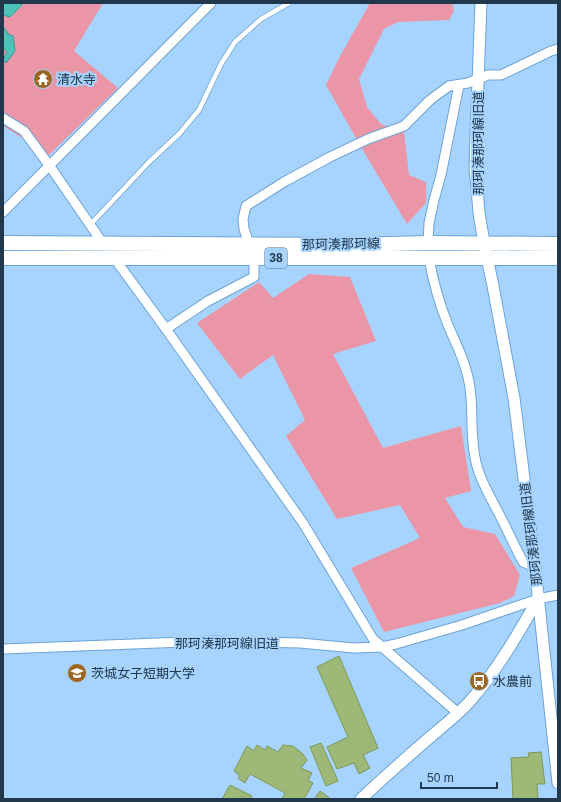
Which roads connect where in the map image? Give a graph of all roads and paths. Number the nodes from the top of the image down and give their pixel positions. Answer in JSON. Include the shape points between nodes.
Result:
{"nodes":[{"id":1,"x":211,"y":3,"type":"edge"},
{"id":2,"x":289,"y":3,"type":"edge"},
{"id":3,"x":481,"y":3,"type":"edge"},
{"id":4,"x":558,"y":49,"type":"edge"},
{"id":5,"x":478,"y":79,"type":"junction"},
{"id":6,"x":459,"y":85,"type":"junction"},
{"id":7,"x":3,"y":118,"type":"edge"},
{"id":8,"x":49,"y":165,"type":"junction"},
{"id":9,"x":3,"y":212,"type":"edge"},
{"id":10,"x":90,"y":225,"type":"junction"},
{"id":11,"x":3,"y":243,"type":"edge"},
{"id":12,"x":428,"y":243,"type":"junction"},
{"id":13,"x":484,"y":243,"type":"junction"},
{"id":14,"x":103,"y":244,"type":"junction"},
{"id":15,"x":249,"y":244,"type":"junction"},
{"id":16,"x":558,"y":244,"type":"edge"},
{"id":17,"x":3,"y":258,"type":"edge"},
{"id":18,"x":114,"y":258,"type":"junction"},
{"id":19,"x":254,"y":258,"type":"junction"},
{"id":20,"x":428,"y":258,"type":"junction"},
{"id":21,"x":487,"y":258,"type":"junction"},
{"id":22,"x":558,"y":258,"type":"edge"},
{"id":23,"x":166,"y":329,"type":"junction"},
{"id":24,"x":535,"y":567,"type":"junction"},
{"id":25,"x":558,"y":595,"type":"edge"},
{"id":26,"x":538,"y":599,"type":"junction"},
{"id":27,"x":382,"y":647,"type":"junction"},
{"id":28,"x":3,"y":649,"type":"edge"},
{"id":29,"x":458,"y":714,"type":"junction"},
{"id":30,"x":558,"y":783,"type":"edge"},
{"id":31,"x":361,"y":799,"type":"edge"}],
"edges":[{"from":1,"to":8,"type":"street"},
{"from":2,"to":10,"type":"lane","via":[[261,19],[235,42],[221,64],[199,110],[180,133]]},
{"from":3,"to":5,"type":"street","name":"那珂湊那珂線旧道"},
{"from":4,"to":5,"type":"street","via":[[501,75],[488,75]]},
{"from":5,"to":6,"type":"street"},
{"from":5,"to":13,"type":"street","name":"那珂湊那珂線旧道","via":[[475,169]]},
{"from":6,"to":12,"type":"street","via":[[430,216]]},
{"from":6,"to":15,"type":"street","via":[[448,86],[404,126],[330,156],[246,206],[243,219]]},
{"from":7,"to":8,"type":"street","via":[[24,130]]},
{"from":8,"to":9,"type":"street"},
{"from":8,"to":10,"type":"street"},
{"from":10,"to":14,"type":"street"},
{"from":11,"to":14,"type":"main road","name":"那珂湊那珂線","number":"38"},
{"from":12,"to":13,"type":"main road","name":"那珂湊那珂線","number":"38"},
{"from":12,"to":15,"type":"main road","name":"那珂湊那珂線","number":"38"},
{"from":13,"to":16,"type":"main road","name":"那珂湊那珂線","number":"38"},
{"from":13,"to":21,"type":"street","name":"那珂湊那珂線旧道"},
{"from":14,"to":15,"type":"main road","name":"那珂湊那珂線","number":"38"},
{"from":14,"to":18,"type":"street"},
{"from":17,"to":18,"type":"main road","name":"那珂湊那珂線","number":"38"},
{"from":18,"to":19,"type":"main road","name":"那珂湊那珂線","number":"38"},
{"from":18,"to":23,"type":"street"},
{"from":19,"to":20,"type":"main road","name":"那珂湊那珂線","number":"38"},
{"from":19,"to":23,"type":"street","via":[[254,277],[208,301]]},
{"from":20,"to":21,"type":"main road","name":"那珂湊那珂線","number":"38"},
{"from":20,"to":24,"type":"street","via":[[438,296],[467,372],[472,438],[477,466],[523,562]]},
{"from":21,"to":22,"type":"main road","name":"那珂湊那珂線","number":"38"},
{"from":21,"to":24,"type":"street","name":"那珂湊那珂線旧道","via":[[514,398]]},
{"from":23,"to":27,"type":"street","via":[[303,523],[373,639]]},
{"from":24,"to":26,"type":"street","name":"那珂湊那珂線旧道"},
{"from":25,"to":26,"type":"street"},
{"from":26,"to":27,"type":"street","name":"那珂湊那珂線旧道","via":[[462,625]]},
{"from":26,"to":29,"type":"street","via":[[501,661]]},
{"from":26,"to":30,"type":"street"},
{"from":27,"to":28,"type":"street","name":"那珂湊那珂線旧道","via":[[354,648],[211,640]]},
{"from":27,"to":29,"type":"street"},
{"from":29,"to":31,"type":"street"}]}
